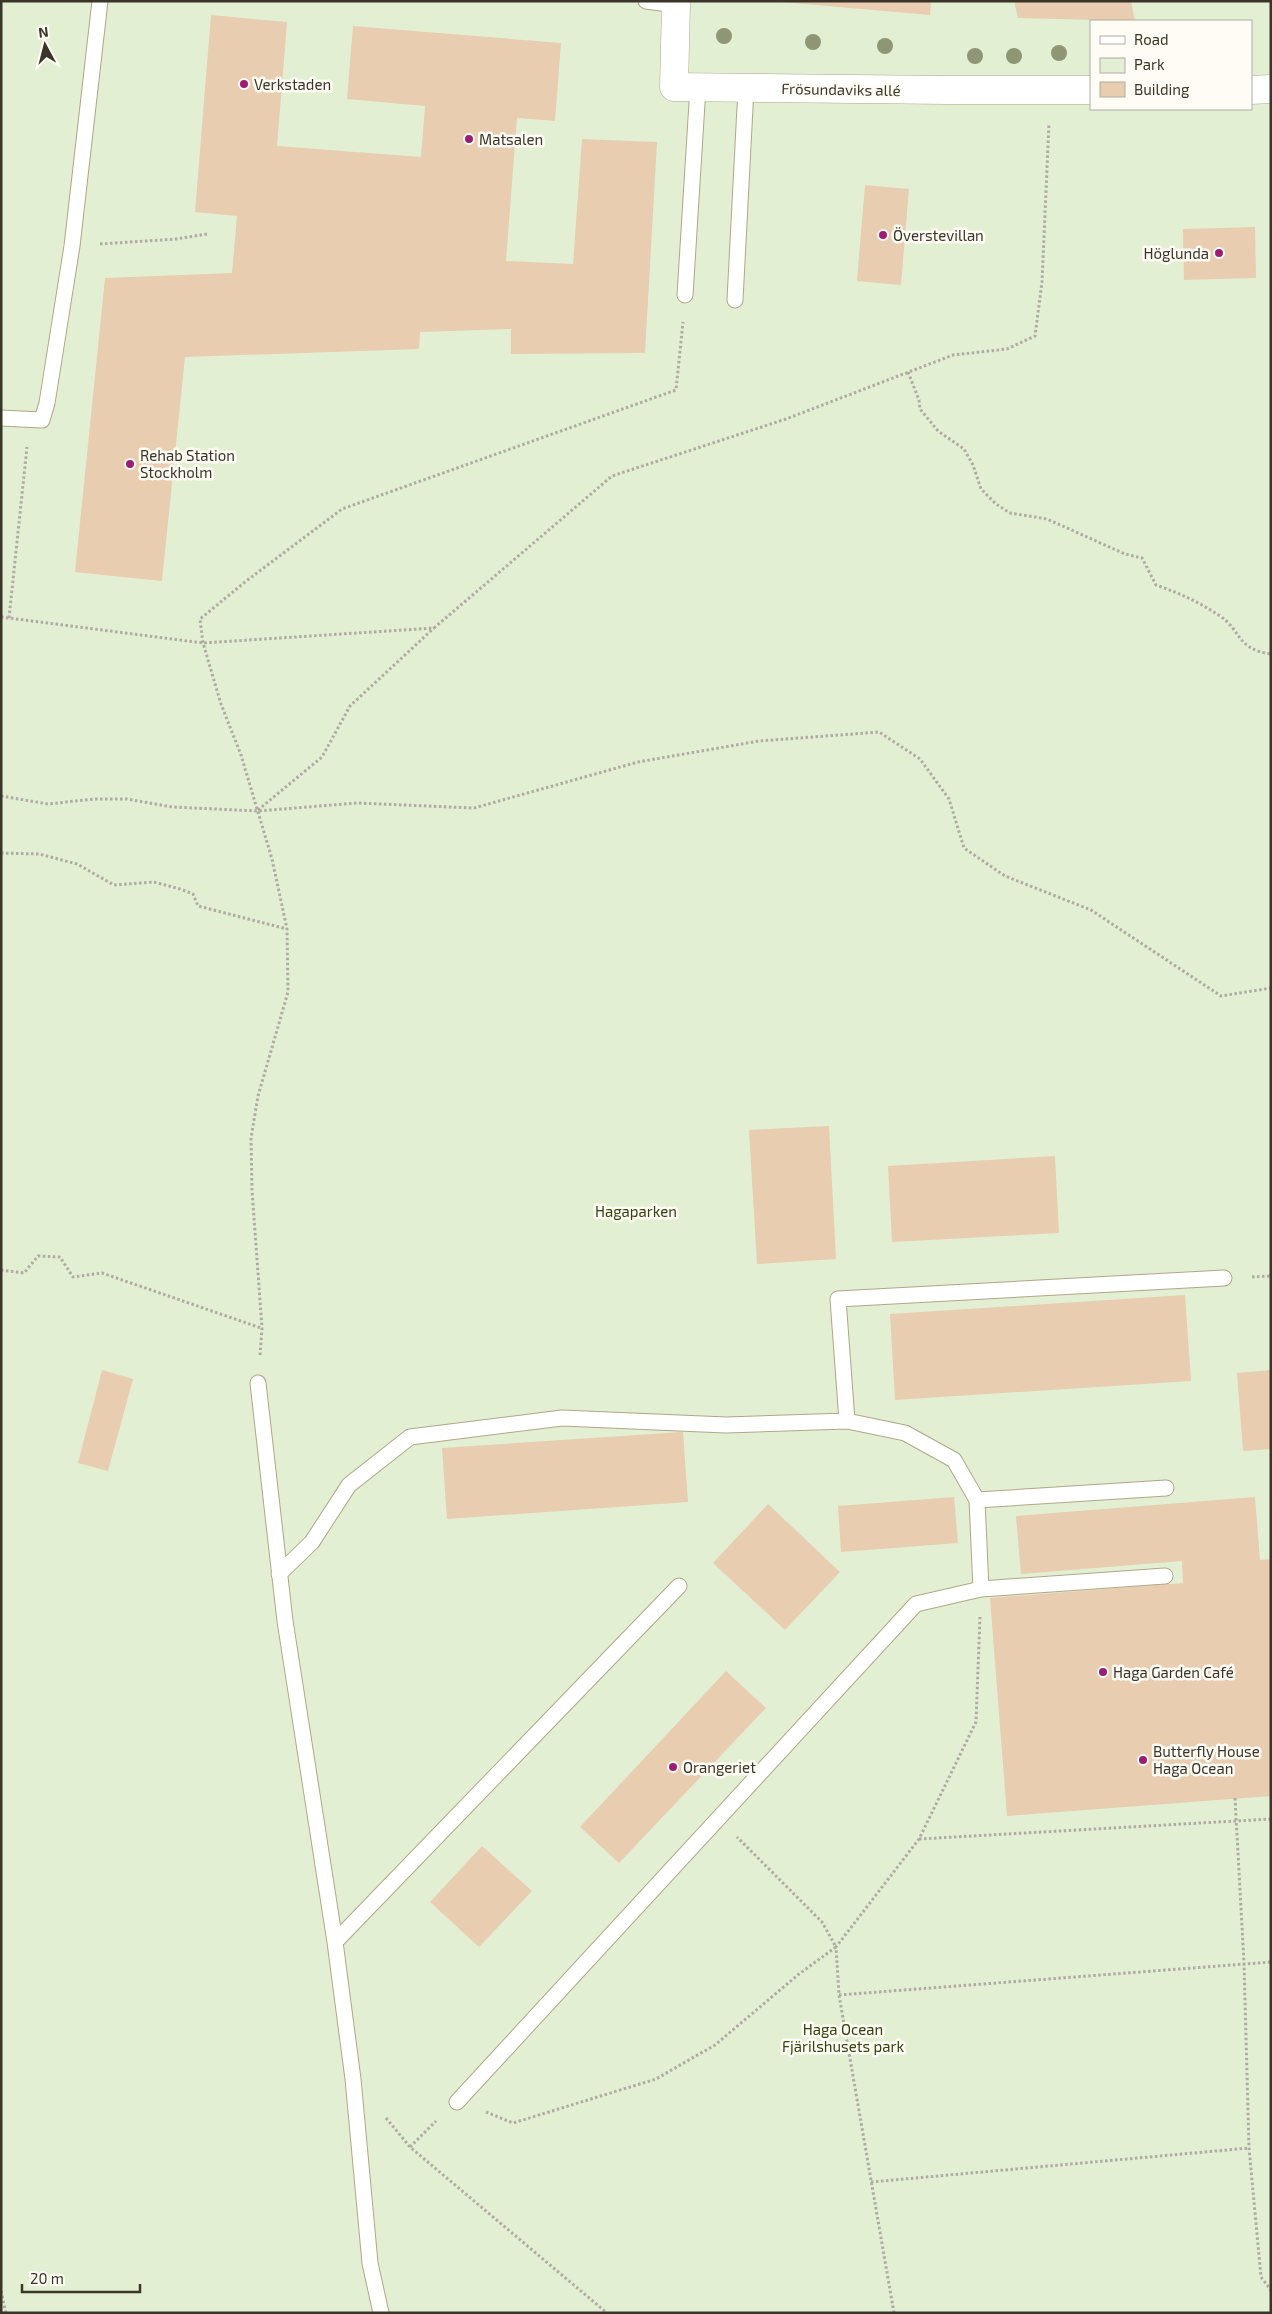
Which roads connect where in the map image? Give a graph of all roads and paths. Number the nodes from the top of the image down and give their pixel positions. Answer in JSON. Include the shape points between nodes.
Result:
{"nodes":[{"id":1,"x":100,"y":1,"type":"edge"},
{"id":2,"x":646,"y":1,"type":"edge"},
{"id":3,"x":676,"y":3,"type":"edge"},
{"id":4,"x":698,"y":87,"type":"junction"},
{"id":5,"x":746,"y":88,"type":"junction"},
{"id":6,"x":1050,"y":90,"type":"junction"},
{"id":7,"x":1090,"y":90,"type":"edge"},
{"id":8,"x":1252,"y":90,"type":"edge"},
{"id":9,"x":1271,"y":90,"type":"edge"},
{"id":10,"x":206,"y":234,"type":"dead end"},
{"id":11,"x":72,"y":246,"type":"junction"},
{"id":12,"x":685,"y":295,"type":"joint"},
{"id":13,"x":735,"y":300,"type":"dead end"},
{"id":14,"x":908,"y":372,"type":"junction"},
{"id":15,"x":1,"y":418,"type":"edge"},
{"id":16,"x":30,"y":419,"type":"junction"},
{"id":17,"x":1,"y":617,"type":"edge"},
{"id":18,"x":9,"y":618,"type":"junction"},
{"id":19,"x":434,"y":628,"type":"junction"},
{"id":20,"x":203,"y":643,"type":"junction"},
{"id":21,"x":1271,"y":654,"type":"edge"},
{"id":22,"x":1,"y":796,"type":"edge"},
{"id":23,"x":258,"y":811,"type":"junction"},
{"id":24,"x":1,"y":853,"type":"edge"},
{"id":25,"x":287,"y":929,"type":"junction"},
{"id":26,"x":1271,"y":988,"type":"edge"},
{"id":27,"x":1,"y":1270,"type":"edge"},
{"id":28,"x":1224,"y":1278,"type":"dead end"},
{"id":29,"x":262,"y":1328,"type":"junction"},
{"id":30,"x":258,"y":1383,"type":"joint"},
{"id":31,"x":847,"y":1421,"type":"junction"},
{"id":32,"x":1166,"y":1488,"type":"dead end"},
{"id":33,"x":977,"y":1500,"type":"junction"},
{"id":34,"x":279,"y":1574,"type":"junction"},
{"id":35,"x":1165,"y":1576,"type":"dead end"},
{"id":36,"x":679,"y":1586,"type":"dead end"},
{"id":37,"x":981,"y":1589,"type":"junction"},
{"id":38,"x":1235,"y":1798,"type":"dead end"},
{"id":39,"x":1271,"y":1819,"type":"edge"},
{"id":40,"x":716,"y":1822,"type":"junction"},
{"id":41,"x":1237,"y":1822,"type":"junction"},
{"id":42,"x":919,"y":1839,"type":"junction"},
{"id":43,"x":334,"y":1942,"type":"junction"},
{"id":44,"x":836,"y":1947,"type":"junction"},
{"id":45,"x":1271,"y":1962,"type":"edge"},
{"id":46,"x":1244,"y":1963,"type":"junction"},
{"id":47,"x":840,"y":1995,"type":"junction"},
{"id":48,"x":353,"y":2079,"type":"junction"},
{"id":49,"x":457,"y":2102,"type":"junction"},
{"id":50,"x":410,"y":2147,"type":"junction"},
{"id":51,"x":1249,"y":2148,"type":"junction"},
{"id":52,"x":871,"y":2182,"type":"junction"},
{"id":53,"x":1271,"y":2290,"type":"edge"},
{"id":54,"x":1,"y":2291,"type":"edge"},
{"id":55,"x":6,"y":2313,"type":"edge"},
{"id":56,"x":381,"y":2313,"type":"edge"},
{"id":57,"x":607,"y":2313,"type":"edge"},
{"id":58,"x":894,"y":2313,"type":"edge"}],
"edges":[{"from":1,"to":11,"type":"lane"},
{"from":2,"to":3,"type":"lane","name":"Frösundaviks allé"},
{"from":3,"to":4,"type":"street","name":"Frösundaviks allé","via":[[674,87]]},
{"from":4,"to":5,"type":"street","name":"Frösundaviks allé"},
{"from":4,"to":12,"type":"lane"},
{"from":5,"to":6,"type":"street","name":"Frösundaviks allé"},
{"from":5,"to":13,"type":"lane"},
{"from":6,"to":7,"type":"street","name":"Frösundaviks allé"},
{"from":6,"to":14,"type":"path","via":[[1042,282],[1035,336],[1007,349],[954,355]]},
{"from":8,"to":9,"type":"street"},
{"from":10,"to":11,"type":"path"},
{"from":11,"to":16,"type":"lane","via":[[47,403],[42,420]]},
{"from":12,"to":20,"type":"path","via":[[676,390],[342,509],[200,620]]},
{"from":14,"to":19,"type":"path","via":[[786,419],[612,476]]},
{"from":14,"to":21,"type":"path","via":[[920,409],[938,431],[964,449],[981,489],[996,504],[1010,513],[1047,520],[1125,554],[1142,558],[1156,585],[1184,594],[1222,617],[1256,652]]},
{"from":15,"to":16,"type":"lane"},
{"from":16,"to":18,"type":"path"},
{"from":17,"to":18,"type":"path"},
{"from":18,"to":20,"type":"path"},
{"from":19,"to":20,"type":"path"},
{"from":19,"to":23,"type":"path","via":[[350,706],[322,757]]},
{"from":20,"to":23,"type":"path"},
{"from":22,"to":23,"type":"path","via":[[48,804],[127,799],[172,807]]},
{"from":23,"to":25,"type":"path"},
{"from":23,"to":26,"type":"path","via":[[357,803],[474,808],[638,762],[759,741],[879,732],[920,759],[949,800],[964,848],[1005,876],[1091,910],[1221,996]]},
{"from":24,"to":25,"type":"path","via":[[40,854],[76,864],[114,885],[154,882],[180,888],[193,894],[198,906]]},
{"from":25,"to":29,"type":"path","via":[[288,992],[258,1096],[251,1138]]},
{"from":27,"to":29,"type":"path","via":[[24,1273],[38,1256],[60,1257],[73,1277],[102,1273]]},
{"from":28,"to":31,"type":"lane","via":[[838,1299]]},
{"from":29,"to":30,"type":"path"},
{"from":30,"to":34,"type":"lane"},
{"from":31,"to":33,"type":"lane","via":[[905,1433],[954,1460]]},
{"from":31,"to":34,"type":"lane","via":[[726,1425],[562,1418],[410,1437],[349,1485],[312,1542]]},
{"from":32,"to":33,"type":"lane"},
{"from":33,"to":37,"type":"lane"},
{"from":34,"to":43,"type":"lane"},
{"from":35,"to":37,"type":"lane"},
{"from":36,"to":43,"type":"lane"},
{"from":37,"to":40,"type":"lane","via":[[916,1604]]},
{"from":37,"to":42,"type":"path","via":[[976,1722]]},
{"from":38,"to":41,"type":"path"},
{"from":39,"to":41,"type":"path"},
{"from":40,"to":44,"type":"path","via":[[741,1840],[822,1922]]},
{"from":40,"to":49,"type":"lane"},
{"from":41,"to":42,"type":"path"},
{"from":41,"to":46,"type":"path"},
{"from":42,"to":44,"type":"path"},
{"from":43,"to":48,"type":"lane"},
{"from":44,"to":47,"type":"path"},
{"from":44,"to":49,"type":"path","via":[[799,1974],[715,2046],[656,2079],[513,2122]]},
{"from":45,"to":46,"type":"path"},
{"from":46,"to":47,"type":"path"},
{"from":46,"to":51,"type":"path"},
{"from":47,"to":52,"type":"path"},
{"from":48,"to":50,"type":"path"},
{"from":48,"to":56,"type":"lane","via":[[370,2263]]},
{"from":49,"to":50,"type":"path"},
{"from":50,"to":57,"type":"path"},
{"from":51,"to":52,"type":"path"},
{"from":51,"to":53,"type":"path","via":[[1261,2278]]},
{"from":52,"to":58,"type":"path"},
{"from":54,"to":55,"type":"path"}]}
